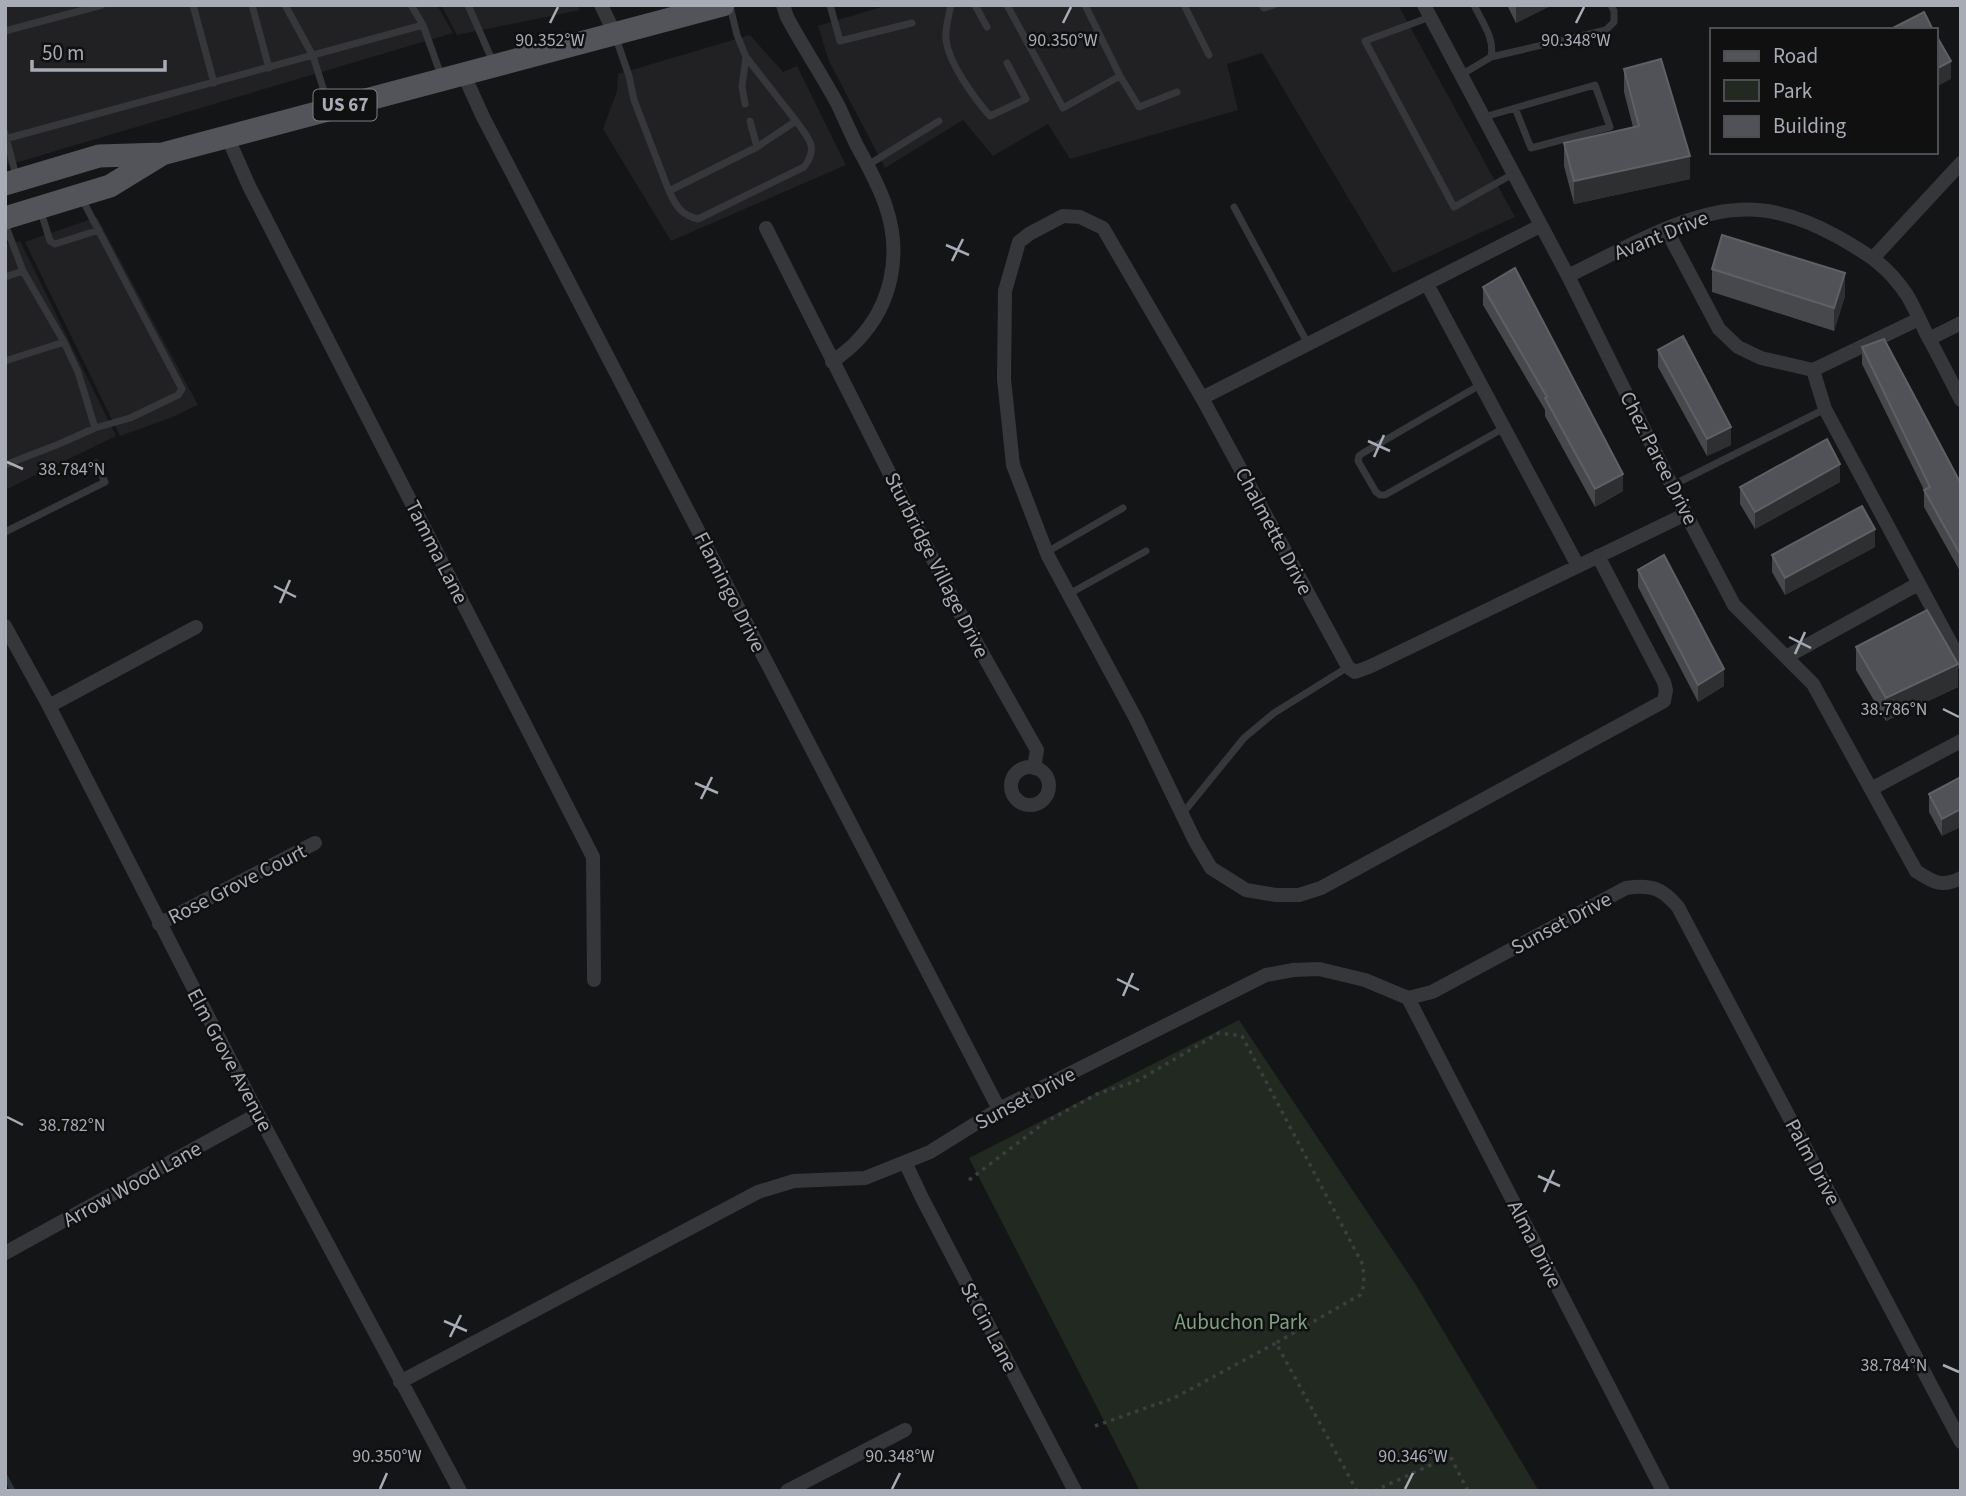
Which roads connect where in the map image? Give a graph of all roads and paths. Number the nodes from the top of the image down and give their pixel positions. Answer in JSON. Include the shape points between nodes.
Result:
{"nodes":[{"id":1,"x":102,"y":5,"type":"edge"},
{"id":2,"x":193,"y":5,"type":"edge"},
{"id":3,"x":252,"y":5,"type":"edge"},
{"id":4,"x":285,"y":5,"type":"edge"},
{"id":5,"x":411,"y":5,"type":"edge"},
{"id":6,"x":601,"y":5,"type":"edge"},
{"id":7,"x":723,"y":5,"type":"edge"},
{"id":8,"x":729,"y":5,"type":"edge"},
{"id":9,"x":783,"y":5,"type":"edge"},
{"id":10,"x":830,"y":5,"type":"edge"},
{"id":11,"x":951,"y":5,"type":"edge"},
{"id":12,"x":975,"y":5,"type":"edge"},
{"id":13,"x":1007,"y":5,"type":"edge"},
{"id":14,"x":1085,"y":5,"type":"edge"},
{"id":15,"x":1184,"y":5,"type":"edge"},
{"id":16,"x":1262,"y":5,"type":"edge"},
{"id":17,"x":1274,"y":5,"type":"edge"},
{"id":18,"x":1474,"y":5,"type":"edge"},
{"id":19,"x":1611,"y":5,"type":"edge"},
{"id":20,"x":470,"y":6,"type":"edge"},
{"id":21,"x":695,"y":9,"type":"edge"},
{"id":22,"x":1427,"y":11,"type":"edge"},
{"id":23,"x":912,"y":23,"type":"dead end"},
{"id":24,"x":423,"y":25,"type":"junction"},
{"id":25,"x":987,"y":27,"type":"dead end"},
{"id":26,"x":5,"y":31,"type":"edge"},
{"id":27,"x":615,"y":34,"type":"junction"},
{"id":28,"x":1209,"y":55,"type":"dead end"},
{"id":29,"x":313,"y":56,"type":"junction"},
{"id":30,"x":746,"y":57,"type":"junction"},
{"id":31,"x":1491,"y":57,"type":"junction"},
{"id":32,"x":1007,"y":63,"type":"dead end"},
{"id":33,"x":495,"y":65,"type":"junction"},
{"id":34,"x":269,"y":68,"type":"junction"},
{"id":35,"x":1461,"y":75,"type":"junction"},
{"id":36,"x":453,"y":76,"type":"junction"},
{"id":37,"x":1120,"y":76,"type":"junction"},
{"id":38,"x":215,"y":82,"type":"junction"},
{"id":39,"x":1177,"y":92,"type":"dead end"},
{"id":40,"x":745,"y":104,"type":"dead end"},
{"id":41,"x":1515,"y":108,"type":"junction"},
{"id":42,"x":330,"y":109,"type":"junction"},
{"id":43,"x":1483,"y":117,"type":"junction"},
{"id":44,"x":750,"y":121,"type":"dead end"},
{"id":45,"x":796,"y":121,"type":"junction"},
{"id":46,"x":939,"y":121,"type":"dead end"},
{"id":47,"x":227,"y":136,"type":"junction"},
{"id":48,"x":6,"y":137,"type":"edge"},
{"id":49,"x":757,"y":147,"type":"junction"},
{"id":50,"x":162,"y":154,"type":"junction"},
{"id":51,"x":1961,"y":163,"type":"edge"},
{"id":52,"x":867,"y":165,"type":"junction"},
{"id":53,"x":1513,"y":174,"type":"junction"},
{"id":54,"x":11,"y":182,"type":"edge"},
{"id":55,"x":668,"y":191,"type":"junction"},
{"id":56,"x":80,"y":195,"type":"junction"},
{"id":57,"x":1234,"y":207,"type":"dead end"},
{"id":58,"x":40,"y":208,"type":"junction"},
{"id":59,"x":5,"y":218,"type":"edge"},
{"id":60,"x":5,"y":224,"type":"edge"},
{"id":61,"x":1540,"y":226,"type":"junction"},
{"id":62,"x":766,"y":228,"type":"dead end"},
{"id":63,"x":1666,"y":229,"type":"junction"},
{"id":64,"x":99,"y":230,"type":"junction"},
{"id":65,"x":1874,"y":257,"type":"junction"},
{"id":66,"x":23,"y":271,"type":"junction"},
{"id":67,"x":1567,"y":276,"type":"junction"},
{"id":68,"x":5,"y":277,"type":"edge"},
{"id":69,"x":1427,"y":284,"type":"junction"},
{"id":70,"x":1919,"y":319,"type":"junction"},
{"id":71,"x":1961,"y":323,"type":"edge"},
{"id":72,"x":1930,"y":339,"type":"junction"},
{"id":73,"x":64,"y":342,"type":"junction"},
{"id":74,"x":1308,"y":344,"type":"junction"},
{"id":75,"x":5,"y":361,"type":"edge"},
{"id":76,"x":832,"y":362,"type":"junction"},
{"id":77,"x":1813,"y":370,"type":"junction"},
{"id":78,"x":1481,"y":384,"type":"junction"},
{"id":79,"x":1202,"y":398,"type":"junction"},
{"id":80,"x":1961,"y":400,"type":"edge"},
{"id":81,"x":1825,"y":409,"type":"junction"},
{"id":82,"x":95,"y":428,"type":"junction"},
{"id":83,"x":1504,"y":428,"type":"junction"},
{"id":84,"x":96,"y":463,"type":"dead end"},
{"id":85,"x":5,"y":465,"type":"edge"},
{"id":86,"x":1673,"y":485,"type":"junction"},
{"id":87,"x":1123,"y":508,"type":"dead end"},
{"id":88,"x":1686,"y":513,"type":"junction"},
{"id":89,"x":5,"y":532,"type":"edge"},
{"id":90,"x":1146,"y":551,"type":"dead end"},
{"id":91,"x":1046,"y":553,"type":"junction"},
{"id":92,"x":1598,"y":556,"type":"junction"},
{"id":93,"x":1578,"y":566,"type":"junction"},
{"id":94,"x":1918,"y":584,"type":"junction"},
{"id":95,"x":1068,"y":594,"type":"junction"},
{"id":96,"x":5,"y":626,"type":"edge"},
{"id":97,"x":197,"y":627,"type":"dead end"},
{"id":98,"x":1955,"y":638,"type":"edge"},
{"id":99,"x":1786,"y":657,"type":"junction"},
{"id":100,"x":1961,"y":662,"type":"edge"},
{"id":101,"x":1348,"y":667,"type":"junction"},
{"id":102,"x":50,"y":706,"type":"junction"},
{"id":103,"x":1961,"y":741,"type":"edge"},
{"id":104,"x":1034,"y":768,"type":"dead end"},
{"id":105,"x":1871,"y":789,"type":"junction"},
{"id":106,"x":1183,"y":813,"type":"junction"},
{"id":107,"x":315,"y":843,"type":"dead end"},
{"id":108,"x":1961,"y":878,"type":"edge"},
{"id":109,"x":1657,"y":888,"type":"joint"},
{"id":110,"x":159,"y":924,"type":"junction"},
{"id":111,"x":594,"y":980,"type":"dead end"},
{"id":112,"x":1408,"y":998,"type":"junction"},
{"id":113,"x":999,"y":1109,"type":"junction"},
{"id":114,"x":258,"y":1114,"type":"junction"},
{"id":115,"x":905,"y":1163,"type":"junction"},
{"id":116,"x":969,"y":1180,"type":"dead end"},
{"id":117,"x":5,"y":1253,"type":"edge"},
{"id":118,"x":1276,"y":1343,"type":"junction"},
{"id":119,"x":400,"y":1382,"type":"junction"},
{"id":120,"x":1095,"y":1426,"type":"dead end"},
{"id":121,"x":905,"y":1430,"type":"dead end"},
{"id":122,"x":1961,"y":1442,"type":"edge"},
{"id":123,"x":460,"y":1491,"type":"edge"},
{"id":124,"x":787,"y":1491,"type":"edge"},
{"id":125,"x":1074,"y":1491,"type":"edge"},
{"id":126,"x":1357,"y":1491,"type":"edge"},
{"id":127,"x":1374,"y":1491,"type":"edge"},
{"id":128,"x":1468,"y":1491,"type":"edge"},
{"id":129,"x":1663,"y":1491,"type":"edge"}],
"edges":[{"from":1,"to":26,"type":"lane"},
{"from":2,"to":38,"type":"lane"},
{"from":3,"to":34,"type":"lane"},
{"from":4,"to":29,"type":"lane"},
{"from":5,"to":24,"type":"lane"},
{"from":6,"to":27,"type":"street"},
{"from":7,"to":21,"type":"main road","number":"US 67"},
{"from":8,"to":30,"type":"lane"},
{"from":9,"to":52,"type":"street"},
{"from":10,"to":23,"type":"lane","via":[[840,41]]},
{"from":11,"to":32,"type":"lane","via":[[946,38],[952,60],[990,116],[1026,99]]},
{"from":12,"to":25,"type":"lane"},
{"from":13,"to":37,"type":"lane","via":[[1062,108]]},
{"from":14,"to":37,"type":"lane"},
{"from":15,"to":28,"type":"lane"},
{"from":16,"to":17,"type":"lane"},
{"from":18,"to":31,"type":"lane","via":[[1493,47]]},
{"from":19,"to":31,"type":"lane","via":[[1614,22],[1606,30]]},
{"from":20,"to":33,"type":"lane"},
{"from":21,"to":27,"type":"main road","number":"US 67"},
{"from":22,"to":35,"type":"street","name":"Chez Paree Drive"},
{"from":22,"to":53,"type":"lane","via":[[1365,41],[1454,207]]},
{"from":24,"to":29,"type":"lane"},
{"from":24,"to":36,"type":"lane"},
{"from":27,"to":33,"type":"main road","number":"US 67"},
{"from":27,"to":55,"type":"lane"},
{"from":29,"to":34,"type":"lane"},
{"from":29,"to":42,"type":"lane"},
{"from":30,"to":40,"type":"lane"},
{"from":30,"to":45,"type":"lane"},
{"from":31,"to":35,"type":"lane"},
{"from":33,"to":36,"type":"main road","number":"US 67"},
{"from":34,"to":38,"type":"lane"},
{"from":35,"to":43,"type":"street","name":"Chez Paree Drive"},
{"from":36,"to":42,"type":"main road","number":"US 67"},
{"from":36,"to":113,"type":"street","name":"Flamingo Drive","via":[[502,154]]},
{"from":37,"to":39,"type":"lane","via":[[1139,107]]},
{"from":38,"to":48,"type":"lane"},
{"from":41,"to":41,"type":"lane","via":[[1595,85],[1610,127],[1531,148]]},
{"from":41,"to":43,"type":"lane"},
{"from":42,"to":47,"type":"main road","number":"US 67"},
{"from":43,"to":53,"type":"street","name":"Chez Paree Drive"},
{"from":44,"to":49,"type":"lane"},
{"from":45,"to":49,"type":"lane"},
{"from":45,"to":55,"type":"lane","via":[[811,143],[811,157],[804,167],[698,219],[678,209]]},
{"from":46,"to":52,"type":"lane"},
{"from":47,"to":50,"type":"main road","number":"US 67"},
{"from":47,"to":111,"type":"street","name":"Tamma Lane","via":[[593,857]]},
{"from":48,"to":54,"type":"lane"},
{"from":49,"to":55,"type":"lane"},
{"from":50,"to":54,"type":"main road","number":"US 67","via":[[99,156]]},
{"from":50,"to":56,"type":"main road","number":"US 67","via":[[110,186]]},
{"from":51,"to":65,"type":"street"},
{"from":52,"to":76,"type":"street","via":[[893,233],[891,280],[871,323],[857,342]]},
{"from":53,"to":61,"type":"street","name":"Chez Paree Drive"},
{"from":56,"to":58,"type":"main road","number":"US 67"},
{"from":56,"to":64,"type":"lane"},
{"from":57,"to":74,"type":"lane"},
{"from":58,"to":59,"type":"main road","number":"US 67"},
{"from":58,"to":64,"type":"lane","via":[[55,244]]},
{"from":60,"to":66,"type":"lane"},
{"from":61,"to":67,"type":"street","name":"Chez Paree Drive"},
{"from":61,"to":69,"type":"street"},
{"from":62,"to":76,"type":"street","name":"Sturbridge Village Drive"},
{"from":63,"to":65,"type":"street","name":"Avant Drive","via":[[1706,215],[1737,210],[1769,212],[1823,228]]},
{"from":63,"to":67,"type":"street","name":"Avant Drive"},
{"from":63,"to":77,"type":"street","via":[[1719,329],[1738,347],[1761,358]]},
{"from":64,"to":82,"type":"lane","via":[[181,388],[178,395],[130,418]]},
{"from":65,"to":70,"type":"street","name":"Avant Drive","via":[[1907,295]]},
{"from":66,"to":68,"type":"lane"},
{"from":66,"to":73,"type":"lane"},
{"from":67,"to":86,"type":"street","name":"Chez Paree Drive"},
{"from":69,"to":74,"type":"street"},
{"from":69,"to":78,"type":"street"},
{"from":70,"to":72,"type":"street","name":"Avant Drive"},
{"from":70,"to":77,"type":"street"},
{"from":71,"to":72,"type":"street"},
{"from":72,"to":80,"type":"street","name":"Avant Drive"},
{"from":73,"to":75,"type":"lane"},
{"from":73,"to":82,"type":"lane"},
{"from":74,"to":79,"type":"street"},
{"from":76,"to":104,"type":"street","name":"Sturbridge Village Drive","via":[[964,621],[1037,750]]},
{"from":77,"to":81,"type":"street"},
{"from":78,"to":83,"type":"street"},
{"from":78,"to":83,"type":"lane","via":[[1363,453],[1358,461],[1376,492],[1385,495]]},
{"from":79,"to":91,"type":"street","name":"Chalmette Drive","via":[[1103,228],[1080,217],[1063,216],[1019,242],[1005,291],[1004,379],[1013,466]]},
{"from":79,"to":101,"type":"street","name":"Chalmette Drive"},
{"from":81,"to":86,"type":"lane"},
{"from":81,"to":94,"type":"street"},
{"from":82,"to":85,"type":"lane"},
{"from":83,"to":93,"type":"street"},
{"from":84,"to":89,"type":"lane","via":[[105,482]]},
{"from":86,"to":88,"type":"street","name":"Chez Paree Drive"},
{"from":87,"to":91,"type":"lane"},
{"from":88,"to":92,"type":"street"},
{"from":88,"to":99,"type":"street","name":"Chez Paree Drive","via":[[1734,605]]},
{"from":90,"to":95,"type":"lane"},
{"from":91,"to":95,"type":"street","name":"Chalmette Drive"},
{"from":92,"to":93,"type":"street"},
{"from":92,"to":106,"type":"street","name":"Chalmette Drive","via":[[1664,682],[1664,701],[1321,888],[1299,895],[1246,890],[1211,868]]},
{"from":93,"to":101,"type":"street","via":[[1369,667],[1356,671]]},
{"from":94,"to":98,"type":"street"},
{"from":94,"to":99,"type":"street"},
{"from":95,"to":106,"type":"street","name":"Chalmette Drive"},
{"from":96,"to":102,"type":"street","name":"Elm Grove Avenue"},
{"from":97,"to":102,"type":"street"},
{"from":98,"to":100,"type":"street"},
{"from":99,"to":105,"type":"street","name":"Chez Paree Drive","via":[[1813,684]]},
{"from":101,"to":106,"type":"lane","via":[[1274,713],[1244,738]]},
{"from":102,"to":110,"type":"street","name":"Elm Grove Avenue"},
{"from":103,"to":105,"type":"street"},
{"from":105,"to":108,"type":"street","name":"Chez Paree Drive","via":[[1916,871],[1949,884]]},
{"from":107,"to":110,"type":"street","name":"Rose Grove Court"},
{"from":109,"to":112,"type":"street","name":"Sunset Drive","via":[[1626,888],[1432,992]]},
{"from":109,"to":122,"type":"street","name":"Palm Drive","via":[[1678,907]]},
{"from":110,"to":114,"type":"street","name":"Elm Grove Avenue"},
{"from":112,"to":113,"type":"street","name":"Sunset Drive","via":[[1365,980],[1319,969],[1266,975]]},
{"from":112,"to":129,"type":"street","name":"Alma Drive"},
{"from":113,"to":115,"type":"street","name":"Sunset Drive"},
{"from":114,"to":117,"type":"street","name":"Arrow Wood Lane"},
{"from":114,"to":119,"type":"street","name":"Elm Grove Avenue"},
{"from":115,"to":119,"type":"street","name":"Sunset Drive","via":[[865,1178],[794,1181],[758,1192]]},
{"from":115,"to":125,"type":"street","name":"St Cin Lane"},
{"from":116,"to":118,"type":"path","via":[[1044,1124],[1097,1094],[1139,1080],[1219,1033],[1242,1036],[1363,1265],[1360,1295]]},
{"from":118,"to":120,"type":"path","via":[[1174,1398]]},
{"from":118,"to":126,"type":"path"},
{"from":119,"to":123,"type":"street","name":"Elm Grove Avenue"},
{"from":121,"to":124,"type":"street"},
{"from":127,"to":128,"type":"path","via":[[1450,1456]]}]}
